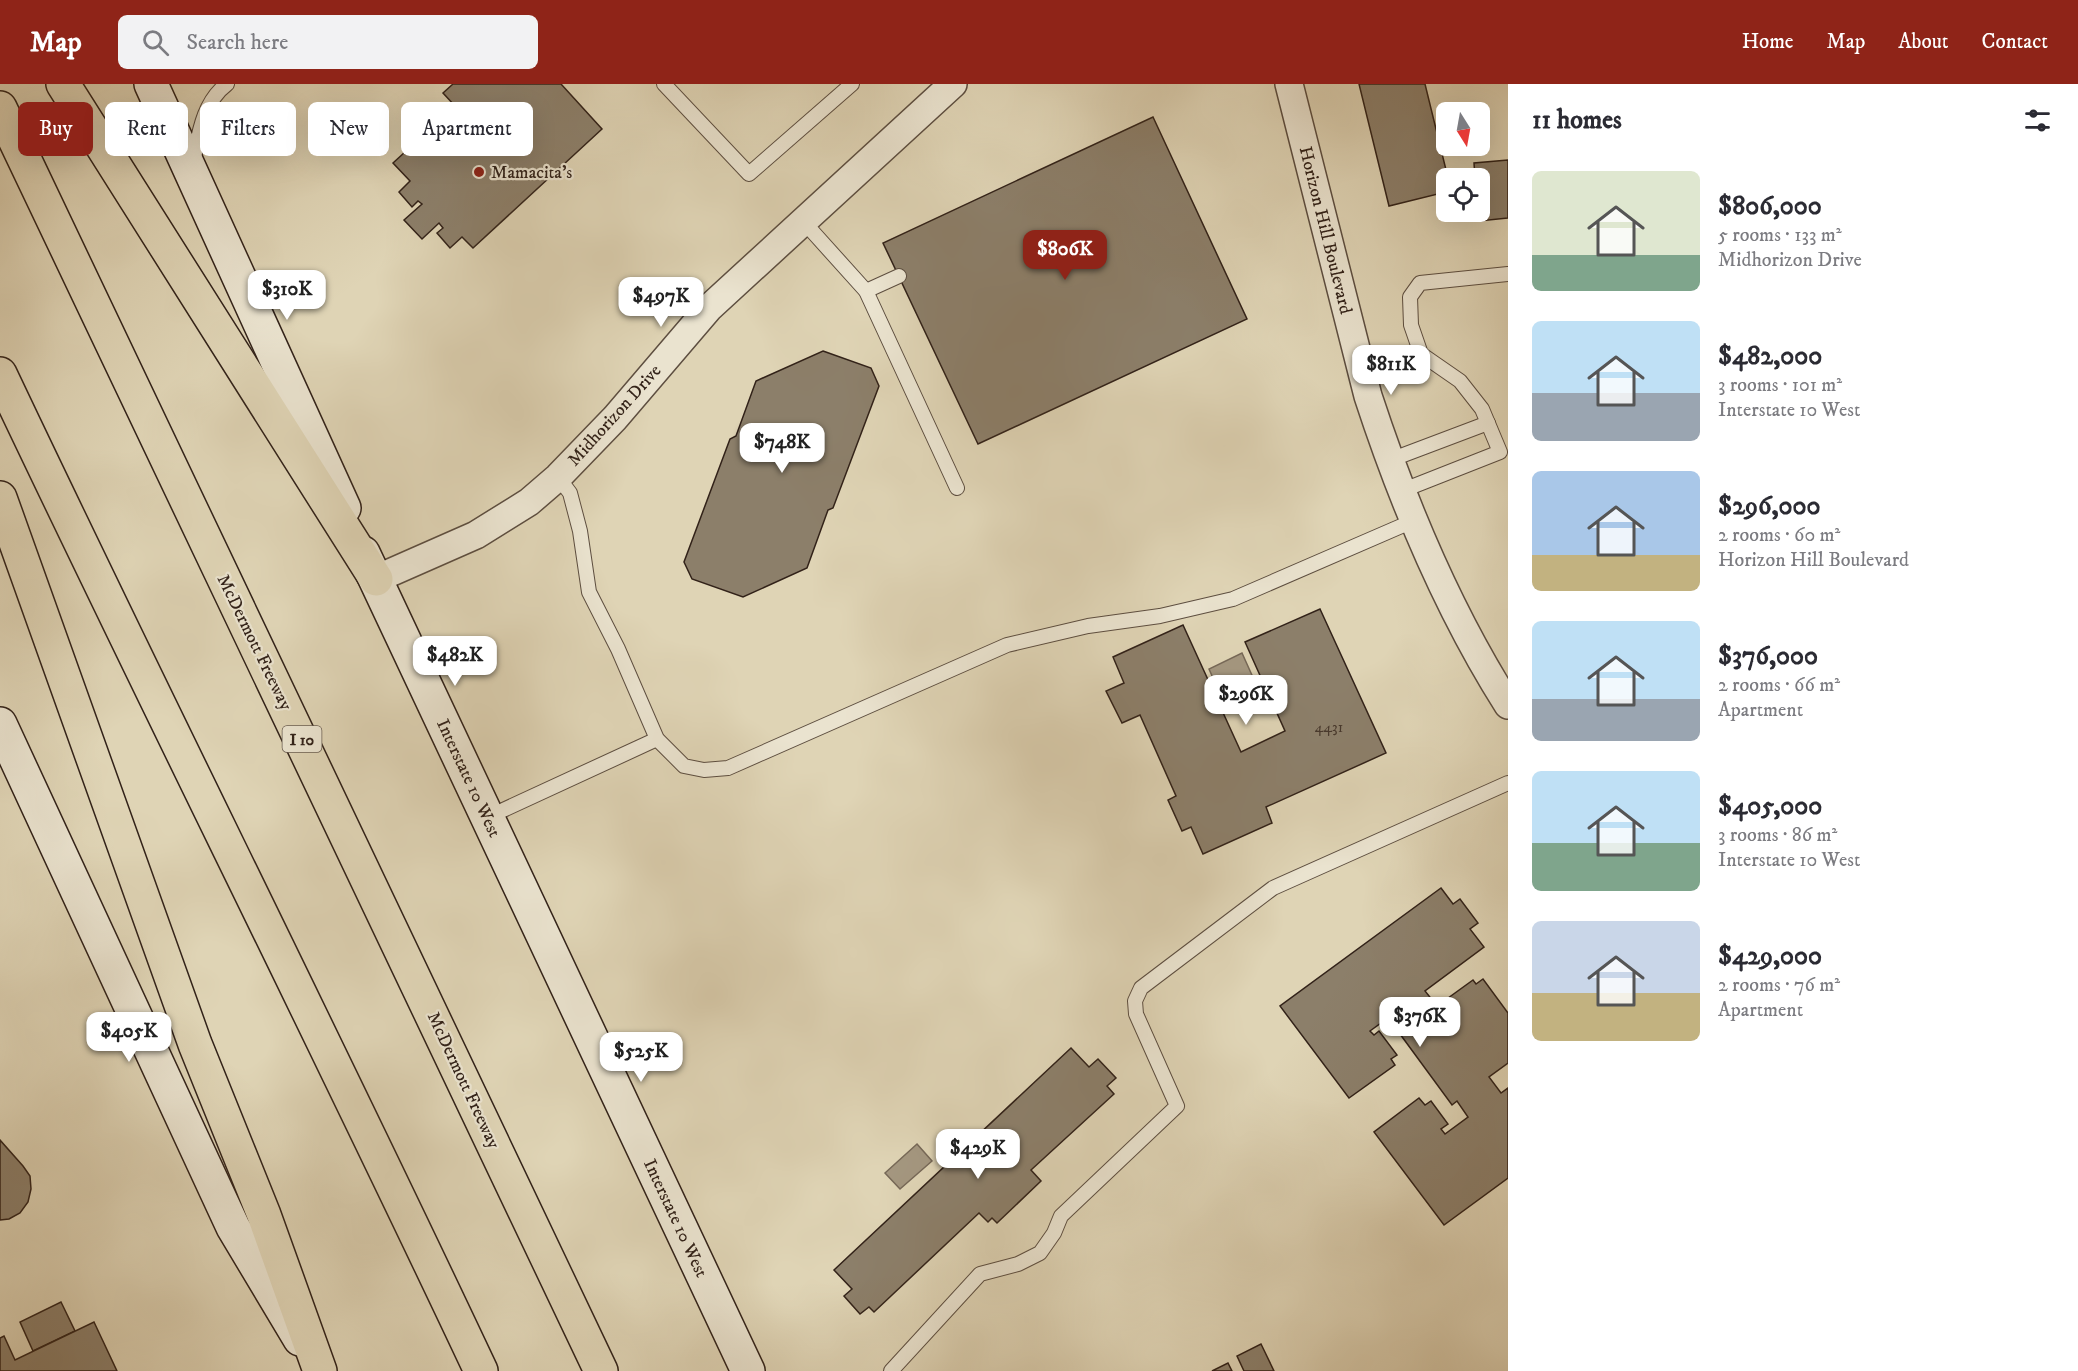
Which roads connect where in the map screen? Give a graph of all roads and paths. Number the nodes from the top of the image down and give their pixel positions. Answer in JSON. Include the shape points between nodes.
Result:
{"nodes":[{"id":1,"x":63,"y":84,"type":"edge"},
{"id":2,"x":151,"y":84,"type":"edge"},
{"id":3,"x":227,"y":84,"type":"edge"},
{"id":4,"x":664,"y":84,"type":"edge"},
{"id":5,"x":852,"y":84,"type":"edge"},
{"id":6,"x":953,"y":84,"type":"edge"},
{"id":7,"x":1289,"y":84,"type":"edge"},
{"id":8,"x":0,"y":108,"type":"edge"},
{"id":9,"x":191,"y":170,"type":"junction"},
{"id":10,"x":803,"y":221,"type":"junction"},
{"id":11,"x":1508,"y":274,"type":"edge"},
{"id":12,"x":899,"y":276,"type":"dead end"},
{"id":13,"x":866,"y":291,"type":"junction"},
{"id":14,"x":0,"y":374,"type":"edge"},
{"id":15,"x":1488,"y":423,"type":"junction"},
{"id":16,"x":1390,"y":460,"type":"junction"},
{"id":17,"x":558,"y":477,"type":"junction"},
{"id":18,"x":957,"y":488,"type":"dead end"},
{"id":19,"x":1401,"y":491,"type":"junction"},
{"id":20,"x":0,"y":498,"type":"edge"},
{"id":21,"x":1413,"y":522,"type":"junction"},
{"id":22,"x":375,"y":579,"type":"junction"},
{"id":23,"x":1508,"y":705,"type":"edge"},
{"id":24,"x":0,"y":724,"type":"edge"},
{"id":25,"x":657,"y":739,"type":"junction"},
{"id":26,"x":1508,"y":783,"type":"edge"},
{"id":27,"x":488,"y":818,"type":"junction"},
{"id":28,"x":320,"y":1371,"type":"edge"},
{"id":29,"x":481,"y":1371,"type":"edge"},
{"id":30,"x":601,"y":1371,"type":"edge"},
{"id":31,"x":748,"y":1371,"type":"edge"},
{"id":32,"x":891,"y":1371,"type":"edge"}],
"edges":[{"from":1,"to":22,"type":"highway"},
{"from":2,"to":9,"type":"main road","name":"Interstate 10 West"},
{"from":3,"to":9,"type":"lane","via":[[210,103],[201,124]]},
{"from":4,"to":5,"type":"lane","via":[[749,174]]},
{"from":6,"to":10,"type":"street","name":"Midhorizon Drive"},
{"from":7,"to":16,"type":"street","name":"Horizon Hill Boulevard","via":[[1368,396]]},
{"from":8,"to":30,"type":"highway","name":"McDermott Freeway","number":"I 10"},
{"from":9,"to":22,"type":"main road","name":"Interstate 10 West"},
{"from":10,"to":13,"type":"lane"},
{"from":10,"to":17,"type":"street","name":"Midhorizon Drive","via":[[709,308],[615,418]]},
{"from":11,"to":15,"type":"lane","via":[[1420,283],[1410,297],[1411,325],[1421,354],[1460,381]]},
{"from":12,"to":13,"type":"lane"},
{"from":13,"to":18,"type":"lane"},
{"from":14,"to":29,"type":"highway","via":[[353,1098]]},
{"from":15,"to":16,"type":"lane"},
{"from":15,"to":19,"type":"lane","via":[[1500,452]]},
{"from":16,"to":19,"type":"street","name":"Horizon Hill Boulevard"},
{"from":17,"to":22,"type":"street","name":"Midhorizon Drive","via":[[529,502],[476,535]]},
{"from":17,"to":25,"type":"lane","via":[[570,493],[589,592]]},
{"from":19,"to":21,"type":"street","name":"Horizon Hill Boulevard"},
{"from":20,"to":28,"type":"highway","via":[[195,1044],[264,1215]]},
{"from":21,"to":23,"type":"street","name":"Horizon Hill Boulevard"},
{"from":21,"to":25,"type":"lane","via":[[1233,599],[1006,645],[728,768],[704,770],[684,766]]},
{"from":22,"to":27,"type":"main road","name":"Interstate 10 West"},
{"from":24,"to":28,"type":"main road","via":[[233,1227]]},
{"from":25,"to":27,"type":"lane"},
{"from":26,"to":32,"type":"lane","via":[[1273,888],[1141,988],[1135,1001],[1136,1014],[1177,1106],[1061,1216],[1040,1253],[980,1274]]},
{"from":27,"to":31,"type":"main road","name":"Interstate 10 West"}]}
